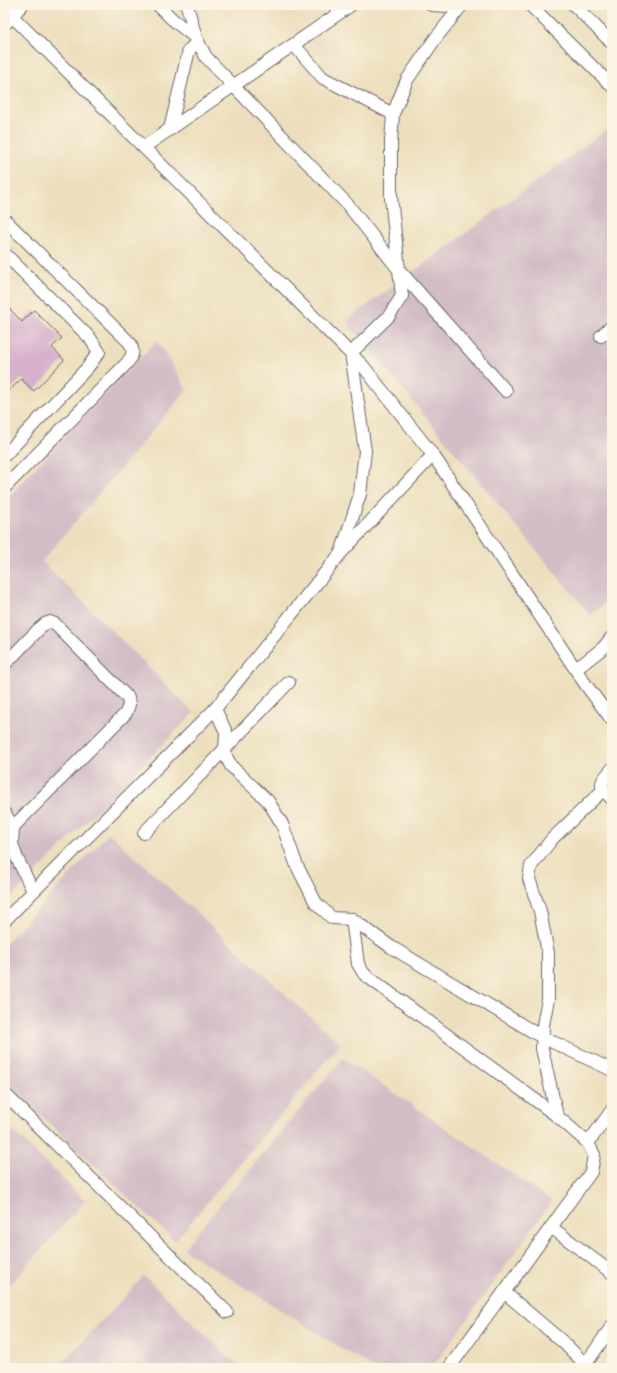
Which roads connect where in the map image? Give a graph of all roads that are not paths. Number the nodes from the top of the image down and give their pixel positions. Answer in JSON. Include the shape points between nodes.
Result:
{"nodes":[{"id":1,"x":22,"y":5,"type":"edge"},
{"id":2,"x":158,"y":5,"type":"edge"},
{"id":3,"x":187,"y":5,"type":"edge"},
{"id":4,"x":351,"y":5,"type":"edge"},
{"id":5,"x":432,"y":5,"type":"edge"},
{"id":6,"x":461,"y":5,"type":"edge"},
{"id":7,"x":530,"y":5,"type":"edge"},
{"id":8,"x":574,"y":5,"type":"edge"},
{"id":9,"x":7,"y":16,"type":"edge"},
{"id":10,"x":196,"y":40,"type":"junction"},
{"id":11,"x":612,"y":43,"type":"edge"},
{"id":12,"x":294,"y":45,"type":"junction"},
{"id":13,"x":234,"y":86,"type":"junction"},
{"id":14,"x":612,"y":86,"type":"edge"},
{"id":15,"x":393,"y":114,"type":"junction"},
{"id":16,"x":170,"y":129,"type":"junction"},
{"id":17,"x":144,"y":147,"type":"junction"},
{"id":18,"x":5,"y":220,"type":"edge"},
{"id":19,"x":5,"y":254,"type":"edge"},
{"id":20,"x":399,"y":270,"type":"junction"},
{"id":21,"x":612,"y":326,"type":"edge"},
{"id":22,"x":601,"y":336,"type":"dead end"},
{"id":23,"x":351,"y":353,"type":"junction"},
{"id":24,"x":506,"y":391,"type":"dead end"},
{"id":25,"x":432,"y":454,"type":"junction"},
{"id":26,"x":5,"y":455,"type":"edge"},
{"id":27,"x":5,"y":487,"type":"edge"},
{"id":28,"x":341,"y":553,"type":"junction"},
{"id":29,"x":612,"y":637,"type":"edge"},
{"id":30,"x":5,"y":664,"type":"edge"},
{"id":31,"x":576,"y":669,"type":"junction"},
{"id":32,"x":289,"y":682,"type":"dead end"},
{"id":33,"x":215,"y":709,"type":"junction"},
{"id":34,"x":612,"y":720,"type":"edge"},
{"id":35,"x":226,"y":748,"type":"junction"},
{"id":36,"x":612,"y":769,"type":"edge"},
{"id":37,"x":603,"y":790,"type":"junction"},
{"id":38,"x":612,"y":799,"type":"edge"},
{"id":39,"x":5,"y":814,"type":"edge"},
{"id":40,"x":12,"y":828,"type":"junction"},
{"id":41,"x":144,"y":833,"type":"dead end"},
{"id":42,"x":32,"y":891,"type":"junction"},
{"id":43,"x":352,"y":919,"type":"junction"},
{"id":44,"x":5,"y":920,"type":"edge"},
{"id":45,"x":542,"y":1037,"type":"junction"},
{"id":46,"x":612,"y":1070,"type":"edge"},
{"id":47,"x":5,"y":1094,"type":"edge"},
{"id":48,"x":612,"y":1110,"type":"edge"},
{"id":49,"x":557,"y":1116,"type":"junction"},
{"id":50,"x":588,"y":1143,"type":"junction"},
{"id":51,"x":551,"y":1227,"type":"junction"},
{"id":52,"x":612,"y":1272,"type":"edge"},
{"id":53,"x":504,"y":1292,"type":"junction"},
{"id":54,"x":227,"y":1312,"type":"dead end"},
{"id":55,"x":612,"y":1326,"type":"edge"},
{"id":56,"x":584,"y":1366,"type":"edge"},
{"id":57,"x":449,"y":1368,"type":"edge"}],
"edges":[{"from":1,"to":9,"type":"street"},
{"from":2,"to":10,"type":"street"},
{"from":3,"to":10,"type":"street"},
{"from":4,"to":12,"type":"street"},
{"from":5,"to":6,"type":"street"},
{"from":6,"to":15,"type":"street","via":[[407,80]]},
{"from":7,"to":14,"type":"street"},
{"from":8,"to":11,"type":"street"},
{"from":9,"to":17,"type":"street"},
{"from":10,"to":13,"type":"street","via":[[206,57]]},
{"from":10,"to":16,"type":"street","via":[[189,50]]},
{"from":12,"to":13,"type":"street"},
{"from":12,"to":15,"type":"street","via":[[323,78]]},
{"from":13,"to":16,"type":"street"},
{"from":13,"to":20,"type":"street","via":[[348,205]]},
{"from":15,"to":20,"type":"street","via":[[391,198]]},
{"from":16,"to":17,"type":"street"},
{"from":17,"to":23,"type":"street"},
{"from":18,"to":27,"type":"street","via":[[130,343],[133,349],[127,363]]},
{"from":19,"to":26,"type":"street","via":[[90,338],[98,352]]},
{"from":20,"to":23,"type":"street","via":[[402,296],[389,316]]},
{"from":20,"to":24,"type":"street"},
{"from":21,"to":22,"type":"street"},
{"from":23,"to":25,"type":"street"},
{"from":23,"to":28,"type":"street","via":[[365,451],[360,494]]},
{"from":25,"to":28,"type":"street"},
{"from":25,"to":31,"type":"street"},
{"from":28,"to":33,"type":"street"},
{"from":29,"to":31,"type":"street"},
{"from":30,"to":40,"type":"street","via":[[39,628],[50,622],[55,624],[128,698],[129,705],[126,713]]},
{"from":31,"to":34,"type":"street"},
{"from":32,"to":35,"type":"street"},
{"from":33,"to":35,"type":"street","via":[[226,732]]},
{"from":33,"to":42,"type":"street"},
{"from":35,"to":41,"type":"street"},
{"from":35,"to":43,"type":"street","via":[[225,754],[231,766],[268,801],[282,824],[297,866],[316,903],[332,918]]},
{"from":36,"to":37,"type":"street","via":[[601,781]]},
{"from":37,"to":38,"type":"street"},
{"from":37,"to":45,"type":"street","via":[[552,839],[531,866],[529,879],[540,911],[548,953],[548,999]]},
{"from":39,"to":40,"type":"street"},
{"from":40,"to":42,"type":"street","via":[[12,844]]},
{"from":42,"to":44,"type":"street"},
{"from":43,"to":45,"type":"street","via":[[391,947]]},
{"from":43,"to":49,"type":"street","via":[[358,964],[364,974]]},
{"from":45,"to":46,"type":"street"},
{"from":45,"to":49,"type":"street","via":[[545,1066]]},
{"from":47,"to":54,"type":"street"},
{"from":48,"to":50,"type":"street"},
{"from":49,"to":50,"type":"street"},
{"from":50,"to":51,"type":"street","via":[[594,1156],[591,1172]]},
{"from":51,"to":52,"type":"street"},
{"from":51,"to":53,"type":"street"},
{"from":53,"to":56,"type":"street","via":[[563,1342]]},
{"from":53,"to":57,"type":"street"},
{"from":55,"to":56,"type":"street"}]}
